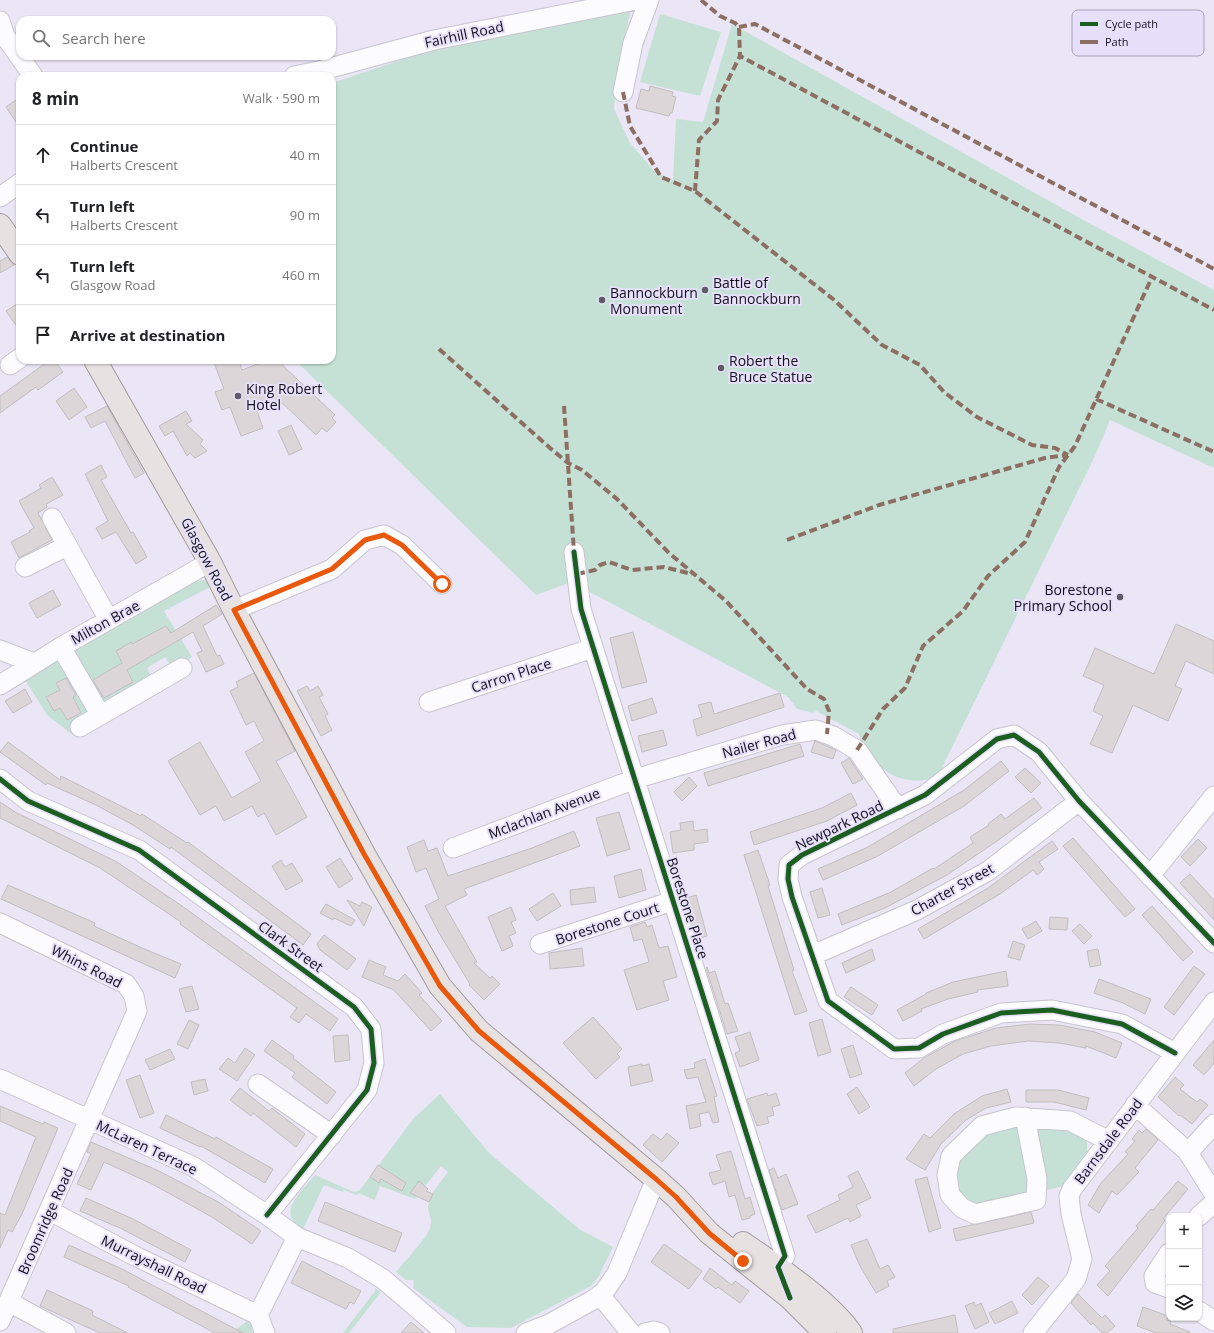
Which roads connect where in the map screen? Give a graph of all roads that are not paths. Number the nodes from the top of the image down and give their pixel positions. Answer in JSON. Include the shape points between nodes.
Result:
{"nodes":[{"id":1,"x":636,"y":0,"type":"edge"},
{"id":2,"x":649,"y":0,"type":"edge"},
{"id":3,"x":0,"y":21,"type":"edge"},
{"id":4,"x":16,"y":52,"type":"edge"},
{"id":5,"x":22,"y":60,"type":"edge"},
{"id":6,"x":30,"y":72,"type":"edge"},
{"id":7,"x":310,"y":72,"type":"edge"},
{"id":8,"x":623,"y":92,"type":"dead end"},
{"id":9,"x":16,"y":186,"type":"edge"},
{"id":10,"x":0,"y":196,"type":"edge"},
{"id":11,"x":96,"y":364,"type":"edge"},
{"id":12,"x":52,"y":518,"type":"dead end"},
{"id":13,"x":67,"y":546,"type":"junction"},
{"id":14,"x":574,"y":552,"type":"dead end"},
{"id":15,"x":210,"y":562,"type":"junction"},
{"id":16,"x":25,"y":567,"type":"dead end"},
{"id":17,"x":442,"y":584,"type":"dead end"},
{"id":18,"x":234,"y":610,"type":"junction"},
{"id":19,"x":109,"y":620,"type":"junction"},
{"id":20,"x":61,"y":647,"type":"junction"},
{"id":21,"x":593,"y":648,"type":"junction"},
{"id":22,"x":0,"y":650,"type":"edge"},
{"id":23,"x":34,"y":663,"type":"junction"},
{"id":24,"x":182,"y":668,"type":"dead end"},
{"id":25,"x":0,"y":685,"type":"edge"},
{"id":26,"x":429,"y":702,"type":"dead end"},
{"id":27,"x":100,"y":714,"type":"junction"},
{"id":28,"x":80,"y":727,"type":"dead end"},
{"id":29,"x":0,"y":779,"type":"edge"},
{"id":30,"x":635,"y":779,"type":"junction"},
{"id":31,"x":1214,"y":796,"type":"edge"},
{"id":32,"x":1079,"y":801,"type":"junction"},
{"id":33,"x":898,"y":809,"type":"junction"},
{"id":34,"x":453,"y":848,"type":"dead end"},
{"id":35,"x":1150,"y":876,"type":"junction"},
{"id":36,"x":673,"y":901,"type":"junction"},
{"id":37,"x":0,"y":923,"type":"edge"},
{"id":38,"x":1214,"y":943,"type":"edge"},
{"id":39,"x":540,"y":944,"type":"dead end"},
{"id":40,"x":813,"y":955,"type":"junction"},
{"id":41,"x":1214,"y":1002,"type":"edge"},
{"id":42,"x":1175,"y":1053,"type":"junction"},
{"id":43,"x":0,"y":1078,"type":"edge"},
{"id":44,"x":258,"y":1084,"type":"dead end"},
{"id":45,"x":1135,"y":1105,"type":"junction"},
{"id":46,"x":1025,"y":1117,"type":"junction"},
{"id":47,"x":89,"y":1120,"type":"junction"},
{"id":48,"x":1214,"y":1124,"type":"edge"},
{"id":49,"x":332,"y":1135,"type":"junction"},
{"id":50,"x":1109,"y":1141,"type":"junction"},
{"id":51,"x":1188,"y":1153,"type":"junction"},
{"id":52,"x":656,"y":1179,"type":"junction"},
{"id":53,"x":1214,"y":1194,"type":"edge"},
{"id":54,"x":676,"y":1197,"type":"junction"},
{"id":55,"x":1214,"y":1203,"type":"edge"},
{"id":56,"x":50,"y":1211,"type":"junction"},
{"id":57,"x":1202,"y":1213,"type":"edge"},
{"id":58,"x":267,"y":1215,"type":"junction"},
{"id":59,"x":297,"y":1238,"type":"junction"},
{"id":60,"x":1166,"y":1258,"type":"edge"},
{"id":61,"x":778,"y":1267,"type":"junction"},
{"id":62,"x":1166,"y":1287,"type":"edge"},
{"id":63,"x":600,"y":1295,"type":"junction"},
{"id":64,"x":790,"y":1298,"type":"junction"},
{"id":65,"x":9,"y":1302,"type":"junction"},
{"id":66,"x":1202,"y":1313,"type":"edge"},
{"id":67,"x":258,"y":1315,"type":"junction"},
{"id":68,"x":0,"y":1321,"type":"edge"},
{"id":69,"x":1214,"y":1321,"type":"edge"},
{"id":70,"x":66,"y":1333,"type":"edge"},
{"id":71,"x":265,"y":1333,"type":"edge"},
{"id":72,"x":446,"y":1333,"type":"edge"},
{"id":73,"x":526,"y":1333,"type":"edge"},
{"id":74,"x":632,"y":1333,"type":"edge"},
{"id":75,"x":645,"y":1333,"type":"edge"},
{"id":76,"x":660,"y":1333,"type":"edge"},
{"id":77,"x":825,"y":1333,"type":"edge"},
{"id":78,"x":851,"y":1333,"type":"edge"},
{"id":79,"x":1032,"y":1333,"type":"edge"}],
"edges":[{"from":1,"to":7,"type":"street","name":"Fairhill Road","via":[[434,40]]},
{"from":2,"to":8,"type":"street","via":[[633,44]]},
{"from":3,"to":4,"type":"street","via":[[5,36]]},
{"from":5,"to":6,"type":"street"},
{"from":9,"to":10,"type":"street"},
{"from":11,"to":15,"type":"main road","name":"Glasgow Road"},
{"from":12,"to":13,"type":"street"},
{"from":13,"to":16,"type":"street"},
{"from":13,"to":19,"type":"street"},
{"from":14,"to":21,"type":"street","name":"Borestone Place","via":[[581,609]]},
{"from":15,"to":18,"type":"main road","name":"Glasgow Road"},
{"from":15,"to":19,"type":"street","name":"Milton Brae"},
{"from":17,"to":18,"type":"street","via":[[402,545],[384,535],[365,540],[332,569]]},
{"from":18,"to":52,"type":"main road","name":"Glasgow Road","via":[[364,854],[440,986],[479,1031]]},
{"from":19,"to":20,"type":"street","name":"Milton Brae"},
{"from":20,"to":23,"type":"street","name":"Milton Brae"},
{"from":20,"to":27,"type":"street"},
{"from":21,"to":26,"type":"street","name":"Carron Place"},
{"from":21,"to":30,"type":"street","name":"Borestone Place"},
{"from":22,"to":23,"type":"street"},
{"from":23,"to":25,"type":"street","name":"Milton Brae"},
{"from":24,"to":27,"type":"street"},
{"from":27,"to":28,"type":"street"},
{"from":29,"to":49,"type":"street","name":"Clark Street","via":[[28,801],[139,850],[354,1007],[371,1029],[374,1063],[367,1090]]},
{"from":30,"to":33,"type":"street","name":"Nailer Road","via":[[782,734],[816,730],[833,736],[857,750]]},
{"from":30,"to":34,"type":"street","name":"Mclachlan Avenue"},
{"from":30,"to":36,"type":"street","name":"Borestone Place"},
{"from":31,"to":35,"type":"street"},
{"from":32,"to":33,"type":"street","name":"Newpark Road","via":[[1039,752],[1014,735],[997,739],[925,795]]},
{"from":32,"to":35,"type":"street","name":"Newpark Road"},
{"from":32,"to":40,"type":"street","name":"Charter Street","via":[[988,871],[917,910]]},
{"from":33,"to":40,"type":"street","name":"Newpark Road","via":[[802,855],[789,865],[788,879],[791,891]]},
{"from":35,"to":38,"type":"street","name":"Newpark Road"},
{"from":36,"to":39,"type":"street","name":"Borestone Court"},
{"from":36,"to":61,"type":"street","name":"Borestone Place","via":[[785,1256]]},
{"from":37,"to":47,"type":"street","name":"Whins Road","via":[[126,984],[134,996],[137,1011]]},
{"from":40,"to":42,"type":"street","name":"Newpark Road","via":[[828,1001],[894,1049],[919,1048],[943,1034],[1001,1013],[1052,1010],[1122,1024]]},
{"from":41,"to":42,"type":"street","name":"Barnsdale Road"},
{"from":42,"to":45,"type":"street","name":"Barnsdale Road"},
{"from":43,"to":47,"type":"street","name":"McLaren Terrace"},
{"from":44,"to":49,"type":"street"},
{"from":45,"to":50,"type":"street","name":"Barnsdale Road"},
{"from":45,"to":51,"type":"street"},
{"from":46,"to":46,"type":"street","via":[[1038,1179],[1036,1200],[975,1214],[962,1208],[950,1195],[947,1174],[951,1156],[982,1126]]},
{"from":46,"to":50,"type":"street","via":[[1070,1121]]},
{"from":47,"to":56,"type":"street","name":"Broomridge Road"},
{"from":47,"to":58,"type":"street","name":"McLaren Terrace","via":[[194,1167]]},
{"from":48,"to":51,"type":"street"},
{"from":49,"to":58,"type":"street","name":"Clark Street"},
{"from":50,"to":79,"type":"street","name":"Barnsdale Road","via":[[1069,1196],[1082,1259],[1076,1278]]},
{"from":51,"to":53,"type":"street"},
{"from":52,"to":54,"type":"main road","name":"Glasgow Road"},
{"from":52,"to":63,"type":"street","via":[[617,1273]]},
{"from":54,"to":61,"type":"main road","name":"Glasgow Road"},
{"from":54,"to":64,"type":"main road","name":"Glasgow Road","via":[[709,1233]]},
{"from":55,"to":57,"type":"street"},
{"from":56,"to":65,"type":"street","name":"Broomridge Road"},
{"from":56,"to":67,"type":"street","name":"Murrayshall Road","via":[[135,1256]]},
{"from":58,"to":59,"type":"street","name":"McLaren Terrace"},
{"from":59,"to":67,"type":"street"},
{"from":59,"to":72,"type":"street","name":"McLaren Terrace","via":[[348,1258],[383,1279]]},
{"from":60,"to":62,"type":"street","via":[[1154,1276],[1155,1282]]},
{"from":61,"to":64,"type":"street"},
{"from":61,"to":78,"type":"main road","name":"Glasgow Road","via":[[841,1318]]},
{"from":63,"to":73,"type":"street","via":[[549,1324]]},
{"from":63,"to":74,"type":"street"},
{"from":64,"to":77,"type":"main road","name":"Glasgow Road"},
{"from":65,"to":68,"type":"street","name":"Broomridge Road"},
{"from":65,"to":70,"type":"street"},
{"from":66,"to":69,"type":"street"},
{"from":67,"to":71,"type":"street"},
{"from":75,"to":76,"type":"street"}]}
